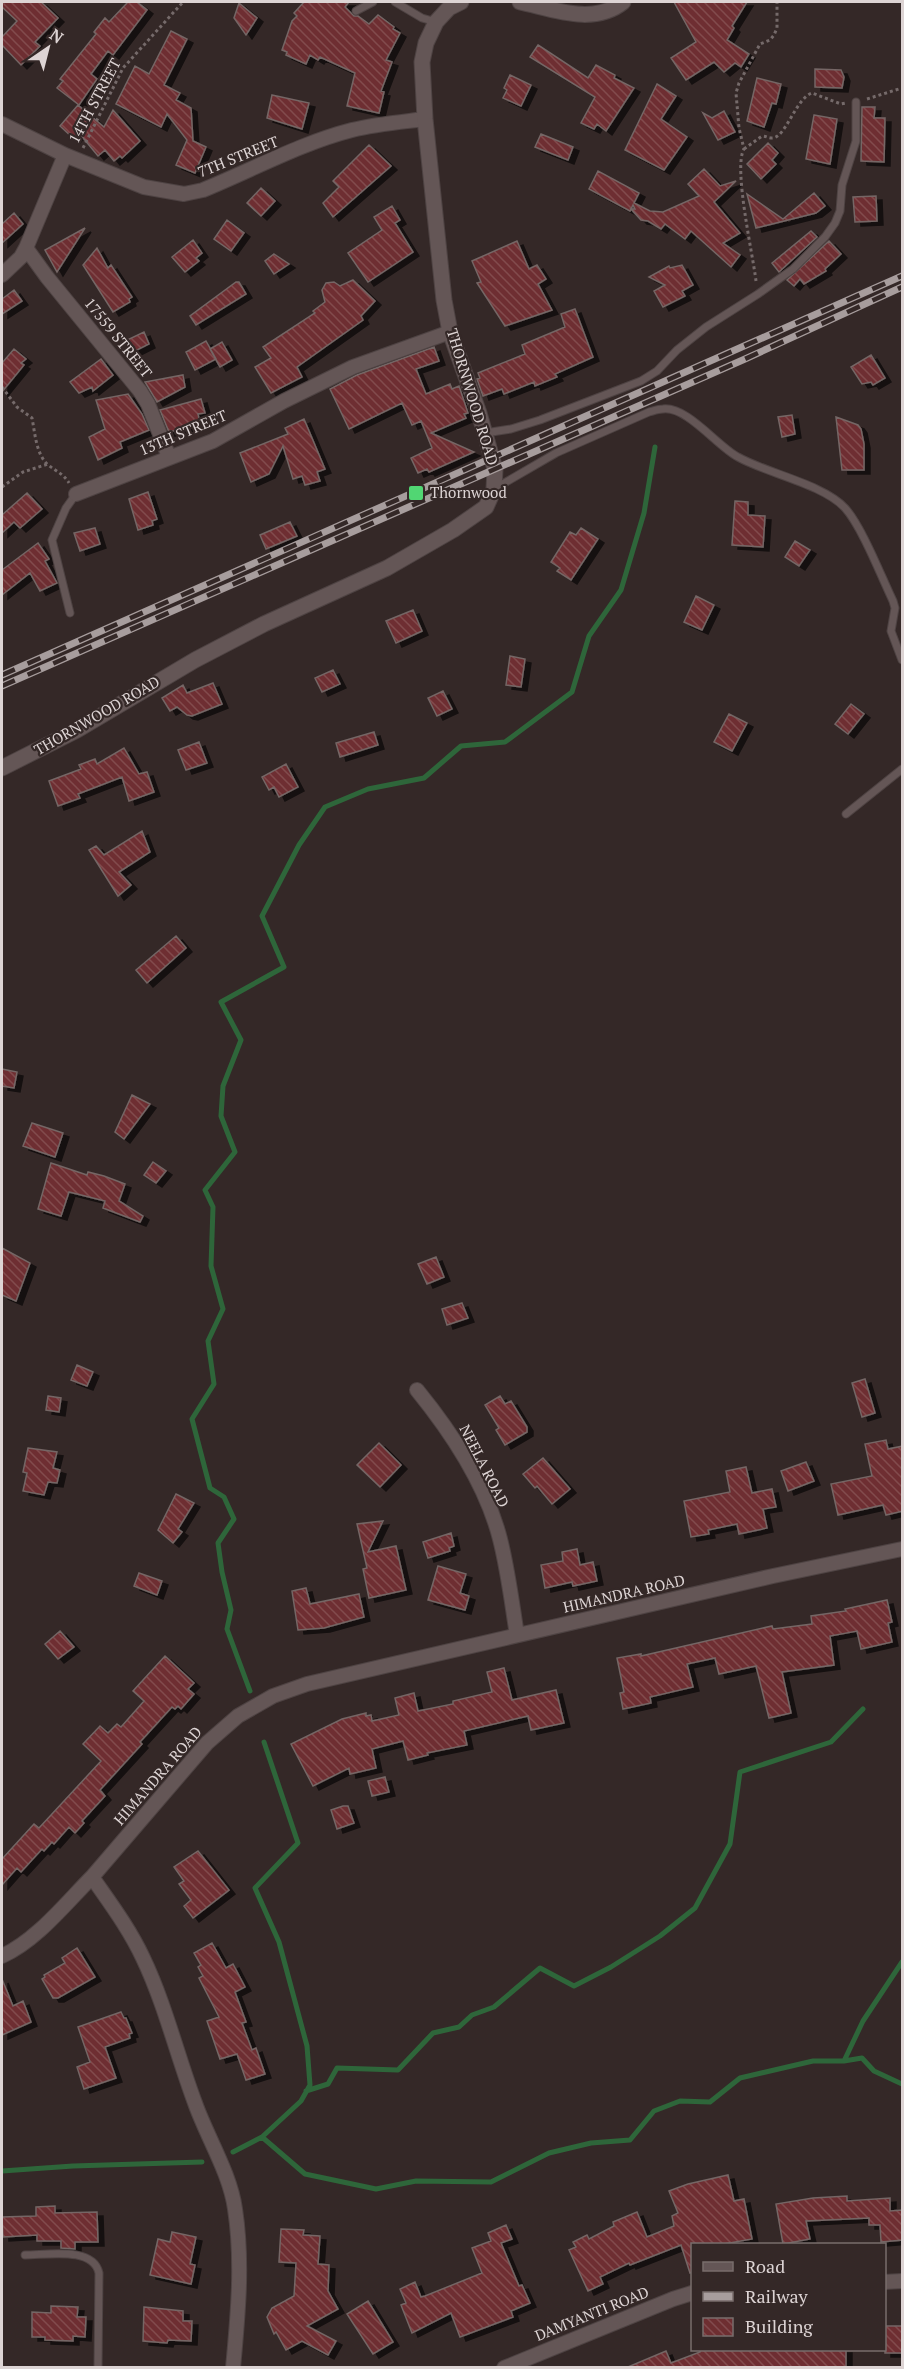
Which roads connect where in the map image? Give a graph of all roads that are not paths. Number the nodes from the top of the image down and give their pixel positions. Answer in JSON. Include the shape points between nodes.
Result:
{"nodes":[{"id":1,"x":373,"y":2,"type":"edge"},
{"id":2,"x":395,"y":2,"type":"edge"},
{"id":3,"x":461,"y":2,"type":"edge"},
{"id":4,"x":520,"y":2,"type":"edge"},
{"id":5,"x":622,"y":2,"type":"edge"},
{"id":6,"x":356,"y":11,"type":"dead end"},
{"id":7,"x":436,"y":22,"type":"junction"},
{"id":8,"x":856,"y":102,"type":"road end"},
{"id":9,"x":425,"y":119,"type":"junction"},
{"id":10,"x":2,"y":124,"type":"edge"},
{"id":11,"x":71,"y":157,"type":"junction"},
{"id":12,"x":26,"y":248,"type":"junction"},
{"id":13,"x":2,"y":275,"type":"edge"},
{"id":14,"x":450,"y":332,"type":"junction"},
{"id":15,"x":485,"y":433,"type":"junction"},
{"id":16,"x":169,"y":457,"type":"junction"},
{"id":17,"x":494,"y":489,"type":"junction"},
{"id":18,"x":76,"y":495,"type":"joint"},
{"id":19,"x":70,"y":614,"type":"dead end"},
{"id":20,"x":903,"y":660,"type":"edge"},
{"id":21,"x":2,"y":768,"type":"edge"},
{"id":22,"x":903,"y":769,"type":"edge"},
{"id":23,"x":846,"y":814,"type":"dead end"},
{"id":24,"x":417,"y":1390,"type":"dead end"},
{"id":25,"x":903,"y":1549,"type":"edge"},
{"id":26,"x":517,"y":1635,"type":"junction"},
{"id":27,"x":92,"y":1876,"type":"junction"},
{"id":28,"x":2,"y":1956,"type":"edge"},
{"id":29,"x":26,"y":2255,"type":"dead end"},
{"id":30,"x":903,"y":2281,"type":"edge"},
{"id":31,"x":886,"y":2282,"type":"edge"},
{"id":32,"x":691,"y":2294,"type":"edge"},
{"id":33,"x":98,"y":2367,"type":"edge"},
{"id":34,"x":233,"y":2367,"type":"edge"},
{"id":35,"x":504,"y":2367,"type":"edge"}],
"edges":[{"from":1,"to":6,"type":"lane"},
{"from":2,"to":7,"type":"lane"},
{"from":3,"to":7,"type":"street","name":"THORNWOOD ROAD","via":[[448,8]]},
{"from":4,"to":5,"type":"street","via":[[578,15],[610,10]]},
{"from":7,"to":9,"type":"street","name":"THORNWOOD ROAD","via":[[422,62]]},
{"from":8,"to":15,"type":"lane","via":[[856,141],[842,186],[840,211],[825,237],[792,268],[706,327],[641,381],[540,420]]},
{"from":9,"to":11,"type":"street","name":"7TH STREET","via":[[351,130],[184,194],[144,187]]},
{"from":9,"to":14,"type":"street","name":"THORNWOOD ROAD"},
{"from":10,"to":11,"type":"street","name":"7TH STREET"},
{"from":11,"to":12,"type":"street"},
{"from":12,"to":13,"type":"street"},
{"from":12,"to":16,"type":"street","name":"17559 STREET","via":[[140,391]]},
{"from":14,"to":15,"type":"street","name":"THORNWOOD ROAD"},
{"from":14,"to":16,"type":"street","name":"13TH STREET","via":[[353,367],[213,441]]},
{"from":15,"to":17,"type":"street","name":"THORNWOOD ROAD","via":[[495,469]]},
{"from":16,"to":18,"type":"street","name":"13TH STREET"},
{"from":17,"to":20,"type":"lane","via":[[556,453],[649,412],[673,410],[739,458],[796,480],[844,507],[893,601],[891,631]]},
{"from":17,"to":21,"type":"street","name":"THORNWOOD ROAD","via":[[486,507],[387,568],[254,629]]},
{"from":18,"to":19,"type":"lane","via":[[52,540]]},
{"from":22,"to":23,"type":"lane"},
{"from":24,"to":26,"type":"street","name":"NEELA ROAD","via":[[440,1419],[485,1496],[500,1539]]},
{"from":25,"to":26,"type":"street","name":"HIMANDRA ROAD"},
{"from":26,"to":27,"type":"street","name":"HIMANDRA ROAD","via":[[307,1684],[273,1696],[238,1716],[207,1743]]},
{"from":27,"to":28,"type":"street","name":"HIMANDRA ROAD","via":[[45,1925]]},
{"from":27,"to":34,"type":"street","via":[[143,1958],[235,2206],[239,2251]]},
{"from":29,"to":33,"type":"lane","via":[[72,2255],[94,2261],[99,2274]]},
{"from":30,"to":31,"type":"street"},
{"from":32,"to":35,"type":"street","name":"DAMYANTI ROAD"}]}
